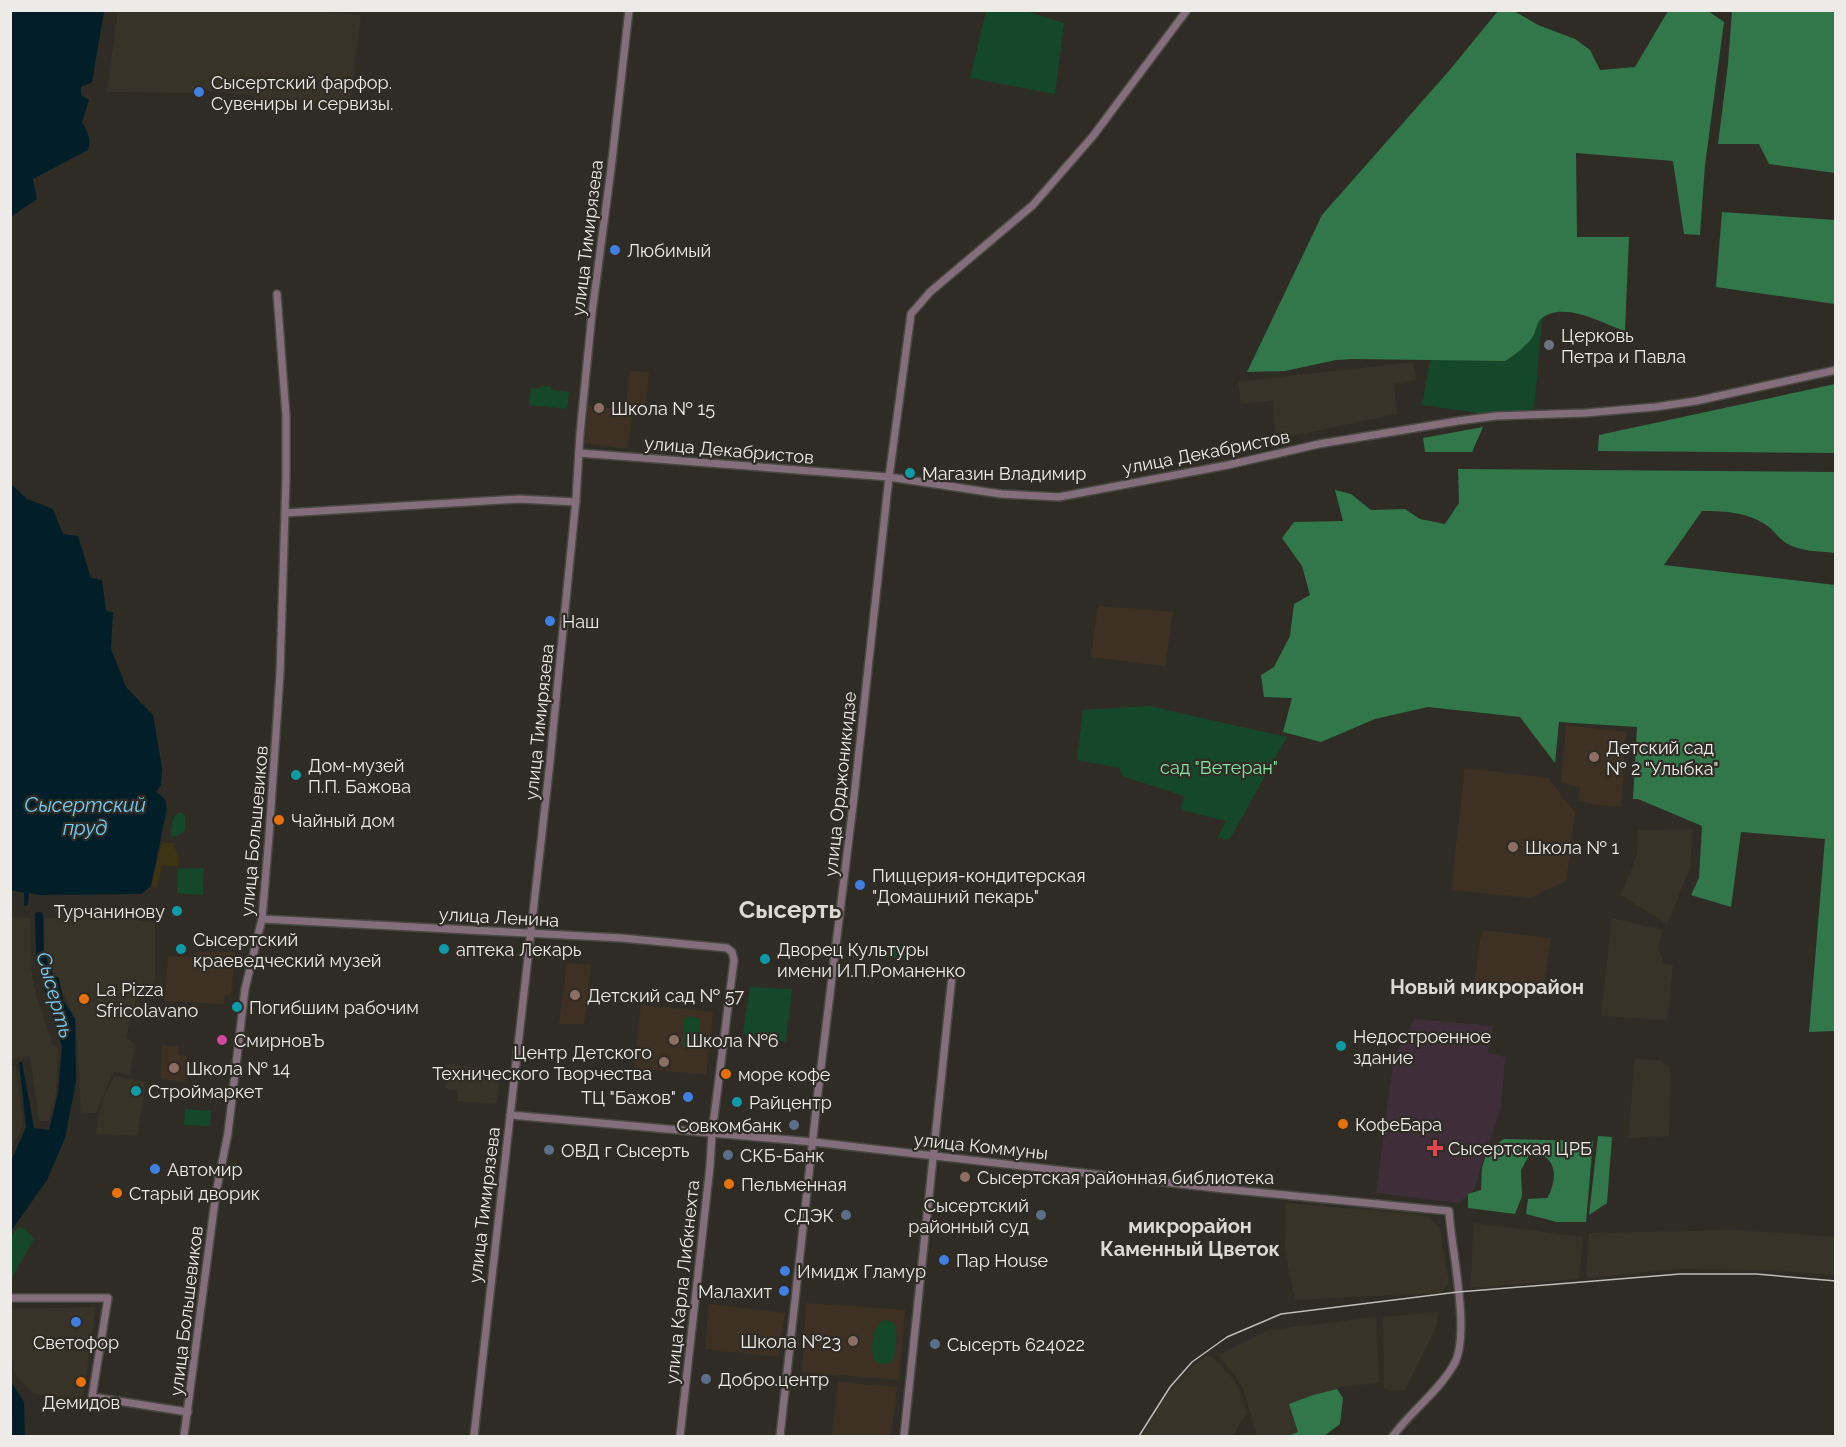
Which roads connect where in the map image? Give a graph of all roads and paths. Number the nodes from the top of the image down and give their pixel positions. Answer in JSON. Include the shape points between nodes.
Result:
{"nodes":[{"id":1,"x":629,"y":10,"type":"edge"},
{"id":2,"x":1187,"y":10,"type":"edge"},
{"id":3,"x":277,"y":294,"type":"dead end"},
{"id":4,"x":1836,"y":370,"type":"edge"},
{"id":5,"x":579,"y":453,"type":"junction"},
{"id":6,"x":889,"y":477,"type":"junction"},
{"id":7,"x":576,"y":502,"type":"junction"},
{"id":8,"x":285,"y":513,"type":"junction"},
{"id":9,"x":262,"y":919,"type":"junction"},
{"id":10,"x":530,"y":934,"type":"junction"},
{"id":11,"x":732,"y":952,"type":"joint"},
{"id":12,"x":952,"y":976,"type":"dead end"},
{"id":13,"x":510,"y":1115,"type":"junction"},
{"id":14,"x":712,"y":1133,"type":"junction"},
{"id":15,"x":813,"y":1142,"type":"junction"},
{"id":16,"x":934,"y":1155,"type":"junction"},
{"id":17,"x":10,"y":1298,"type":"edge"},
{"id":18,"x":188,"y":1412,"type":"junction"},
{"id":19,"x":184,"y":1437,"type":"edge"},
{"id":20,"x":474,"y":1437,"type":"edge"},
{"id":21,"x":680,"y":1437,"type":"edge"},
{"id":22,"x":780,"y":1437,"type":"edge"},
{"id":23,"x":904,"y":1437,"type":"edge"},
{"id":24,"x":1394,"y":1437,"type":"edge"}],
"edges":[{"from":1,"to":5,"type":"street","name":"улица Тимирязева"},
{"from":2,"to":6,"type":"street","name":"улица Орджоникидзе","via":[[1093,136],[1033,205],[930,292],[911,314]]},
{"from":3,"to":8,"type":"street","name":"улица Большевиков","via":[[286,416]]},
{"from":4,"to":6,"type":"street","name":"улица Декабристов","via":[[1676,404],[1585,414],[1496,416],[1319,444],[1059,497],[1001,494]]},
{"from":5,"to":6,"type":"street","name":"улица Декабристов"},
{"from":5,"to":7,"type":"street","name":"улица Тимирязева"},
{"from":6,"to":15,"type":"street","name":"улица Орджоникидзе"},
{"from":7,"to":8,"type":"street","via":[[519,499]]},
{"from":7,"to":10,"type":"street","name":"улица Тимирязева"},
{"from":8,"to":9,"type":"street","name":"улица Большевиков","via":[[279,695]]},
{"from":9,"to":10,"type":"street","name":"улица Ленина"},
{"from":9,"to":18,"type":"street","name":"улица Большевиков","via":[[245,989]]},
{"from":10,"to":11,"type":"street","name":"улица Ленина","via":[[656,941],[727,948]]},
{"from":10,"to":13,"type":"street","name":"улица Тимирязева"},
{"from":11,"to":14,"type":"street","name":"улица Карла Либкнехта"},
{"from":12,"to":16,"type":"street"},
{"from":13,"to":14,"type":"street","name":"улица Коммуны"},
{"from":13,"to":20,"type":"street","name":"улица Тимирязева"},
{"from":14,"to":15,"type":"street","name":"улица Коммуны"},
{"from":14,"to":21,"type":"street","name":"улица Карла Либкнехта"},
{"from":15,"to":16,"type":"street","name":"улица Коммуны"},
{"from":15,"to":22,"type":"street","name":"улица Орджоникидзе"},
{"from":16,"to":23,"type":"street"},
{"from":16,"to":24,"type":"street","name":"улица Коммуны","via":[[1449,1211],[1461,1341],[1447,1377]]},
{"from":17,"to":18,"type":"street","via":[[108,1298],[92,1397]]},
{"from":18,"to":19,"type":"street","name":"улица Большевиков"}]}
